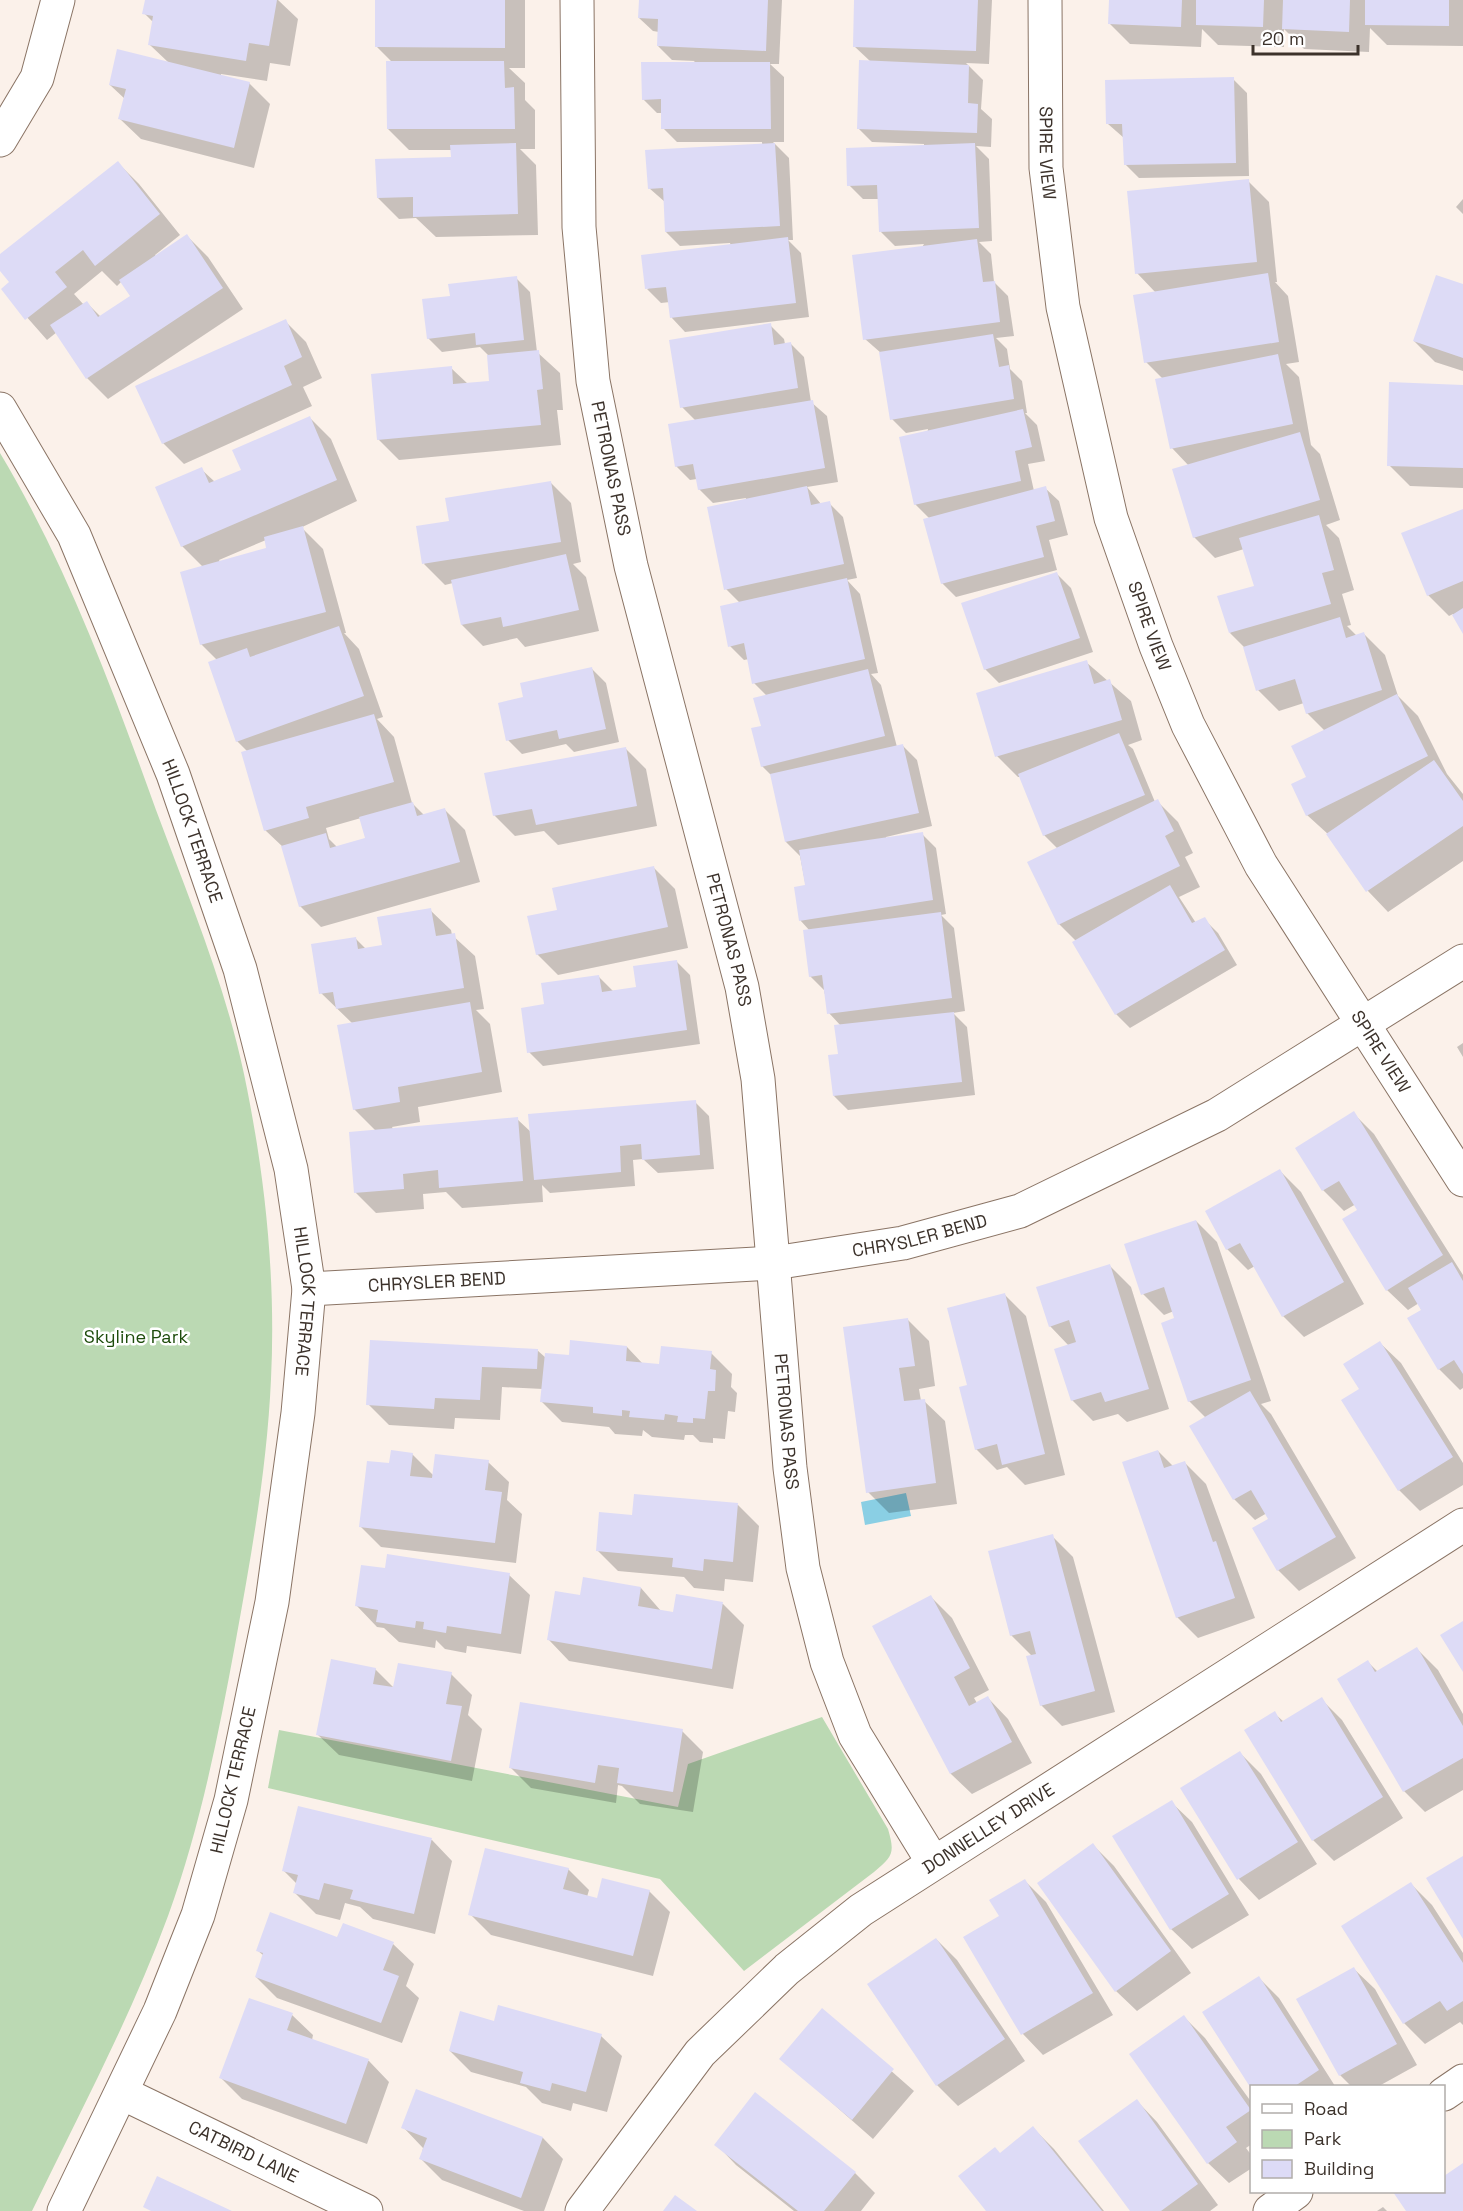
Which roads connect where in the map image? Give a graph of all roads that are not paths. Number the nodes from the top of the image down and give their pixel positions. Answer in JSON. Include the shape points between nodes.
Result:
{"nodes":[{"id":1,"x":58,"y":0,"type":"edge"},
{"id":2,"x":576,"y":0,"type":"edge"},
{"id":3,"x":1045,"y":0,"type":"edge"},
{"id":4,"x":0,"y":140,"type":"edge"},
{"id":5,"x":0,"y":409,"type":"edge"},
{"id":6,"x":1463,"y":961,"type":"edge"},
{"id":7,"x":1363,"y":1026,"type":"junction"},
{"id":8,"x":1463,"y":1180,"type":"edge"},
{"id":9,"x":774,"y":1263,"type":"junction"},
{"id":10,"x":309,"y":1289,"type":"junction"},
{"id":11,"x":1463,"y":1525,"type":"edge"},
{"id":12,"x":933,"y":1863,"type":"junction"},
{"id":13,"x":1463,"y":2081,"type":"edge"},
{"id":14,"x":122,"y":2093,"type":"junction"},
{"id":15,"x":1445,"y":2093,"type":"edge"},
{"id":16,"x":1295,"y":2193,"type":"edge"},
{"id":17,"x":64,"y":2211,"type":"edge"},
{"id":18,"x":366,"y":2211,"type":"edge"},
{"id":19,"x":582,"y":2211,"type":"edge"},
{"id":20,"x":1270,"y":2211,"type":"edge"}],
"edges":[{"from":1,"to":4,"type":"street","via":[[37,78]]},
{"from":2,"to":9,"type":"street","name":"PETRONAS PASS","via":[[579,227],[593,381],[631,566],[742,987],[759,1079]]},
{"from":3,"to":7,"type":"street","name":"SPIRE VIEW","via":[[1046,168],[1062,295],[1111,518],[1188,725],[1261,865]]},
{"from":5,"to":10,"type":"street","name":"HILLOCK TERRACE","via":[[74,535],[173,774],[240,969],[291,1169]]},
{"from":6,"to":7,"type":"street","name":"CHRYSLER BEND"},
{"from":7,"to":8,"type":"street","name":"SPIRE VIEW"},
{"from":7,"to":9,"type":"street","name":"CHRYSLER BEND","via":[[1217,1115],[1020,1211],[903,1243]]},
{"from":9,"to":10,"type":"street","name":"CHRYSLER BEND"},
{"from":9,"to":12,"type":"street","name":"PETRONAS PASS","via":[[790,1468],[802,1557],[827,1662],[855,1735]]},
{"from":10,"to":14,"type":"street","name":"HILLOCK TERRACE","via":[[298,1413],[272,1602],[231,1800],[198,1915]]},
{"from":11,"to":12,"type":"street","name":"DONNELLEY DRIVE"},
{"from":12,"to":19,"type":"street","name":"DONNELLEY DRIVE","via":[[861,1910],[787,1969],[700,2053]]},
{"from":13,"to":15,"type":"street"},
{"from":14,"to":17,"type":"street","name":"HILLOCK TERRACE"},
{"from":14,"to":18,"type":"street","name":"CATBIRD LANE"},
{"from":16,"to":20,"type":"street"}]}
